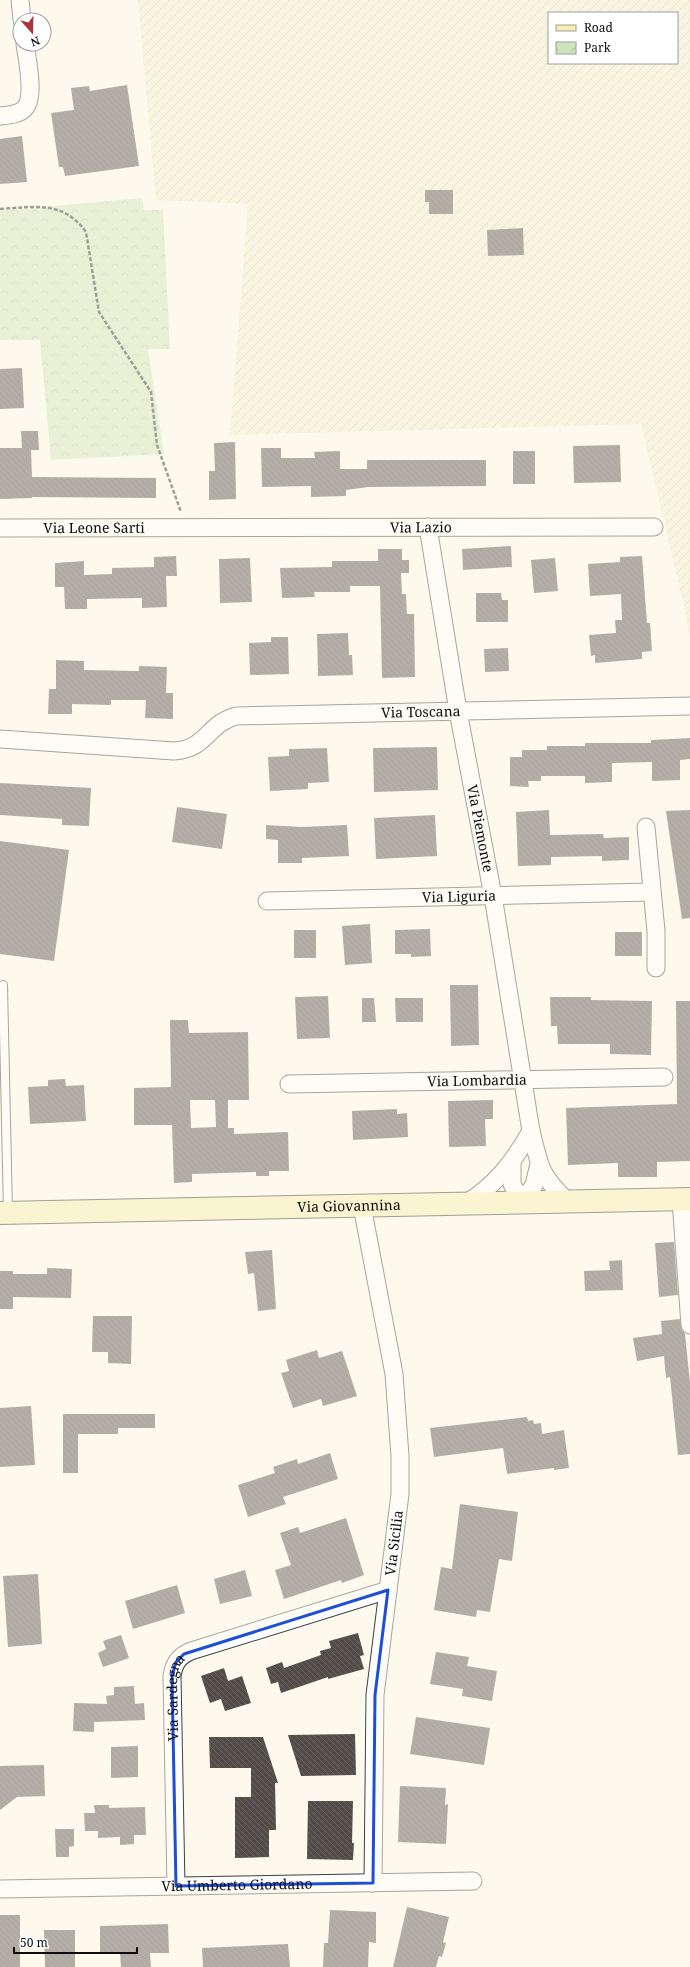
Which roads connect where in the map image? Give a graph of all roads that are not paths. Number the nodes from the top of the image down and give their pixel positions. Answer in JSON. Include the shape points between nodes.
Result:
{"nodes":[{"id":1,"x":20,"y":0,"type":"edge"},
{"id":2,"x":21,"y":12,"type":"edge"},
{"id":3,"x":26,"y":52,"type":"edge"},
{"id":4,"x":0,"y":116,"type":"edge"},
{"id":5,"x":428,"y":527,"type":"junction"},
{"id":6,"x":654,"y":527,"type":"dead end"},
{"id":7,"x":0,"y":528,"type":"edge"},
{"id":8,"x":187,"y":528,"type":"joint"},
{"id":9,"x":690,"y":706,"type":"edge"},
{"id":10,"x":458,"y":711,"type":"junction"},
{"id":11,"x":0,"y":739,"type":"edge"},
{"id":12,"x":646,"y":827,"type":"dead end"},
{"id":13,"x":652,"y":892,"type":"junction"},
{"id":14,"x":493,"y":896,"type":"junction"},
{"id":15,"x":267,"y":901,"type":"dead end"},
{"id":16,"x":656,"y":968,"type":"dead end"},
{"id":17,"x":2,"y":985,"type":"dead end"},
{"id":18,"x":664,"y":1077,"type":"dead end"},
{"id":19,"x":522,"y":1080,"type":"junction"},
{"id":20,"x":289,"y":1084,"type":"dead end"},
{"id":21,"x":531,"y":1131,"type":"junction"},
{"id":22,"x":512,"y":1162,"type":"junction"},
{"id":23,"x":539,"y":1164,"type":"junction"},
{"id":24,"x":686,"y":1200,"type":"edge"},
{"id":25,"x":522,"y":1202,"type":"junction"},
{"id":26,"x":568,"y":1202,"type":"junction"},
{"id":27,"x":465,"y":1204,"type":"junction"},
{"id":28,"x":362,"y":1206,"type":"junction"},
{"id":29,"x":4,"y":1213,"type":"edge"},
{"id":30,"x":690,"y":1325,"type":"edge"},
{"id":31,"x":388,"y":1590,"type":"junction"},
{"id":32,"x":473,"y":1881,"type":"dead end"},
{"id":33,"x":373,"y":1883,"type":"junction"},
{"id":34,"x":176,"y":1886,"type":"junction"},
{"id":35,"x":0,"y":1889,"type":"edge"}],
"edges":[{"from":1,"to":2,"type":"street"},
{"from":3,"to":4,"type":"street","via":[[29,99],[24,109]]},
{"from":5,"to":6,"type":"street","name":"Via Lazio"},
{"from":5,"to":8,"type":"street","name":"Via Lazio"},
{"from":5,"to":10,"type":"street","name":"Via Piemonte"},
{"from":7,"to":8,"type":"street","name":"Via Leone Sarti"},
{"from":9,"to":10,"type":"street","name":"Via Toscana"},
{"from":10,"to":11,"type":"street","name":"Via Toscana","via":[[237,716],[219,723],[201,743],[189,750],[163,751]]},
{"from":10,"to":14,"type":"street","name":"Via Piemonte"},
{"from":12,"to":13,"type":"street"},
{"from":13,"to":14,"type":"street","name":"Via Liguria"},
{"from":13,"to":16,"type":"street"},
{"from":14,"to":15,"type":"street","name":"Via Liguria"},
{"from":14,"to":19,"type":"street","name":"Via Piemonte"},
{"from":17,"to":29,"type":"lane","name":"Via Giovannina"},
{"from":18,"to":19,"type":"street","name":"Via Lombardia"},
{"from":19,"to":20,"type":"street","name":"Via Lombardia"},
{"from":19,"to":21,"type":"street","name":"Via Piemonte"},
{"from":21,"to":22,"type":"street"},
{"from":21,"to":23,"type":"street","name":"Via Piemonte"},
{"from":22,"to":25,"type":"street","via":[[512,1184]]},
{"from":22,"to":27,"type":"street","via":[[490,1187]]},
{"from":23,"to":25,"type":"street","name":"Via Piemonte","via":[[534,1185]]},
{"from":23,"to":26,"type":"street","name":"Via Piemonte","via":[[551,1185]]},
{"from":24,"to":26,"type":"street","name":"Via Giovannina"},
{"from":24,"to":30,"type":"street"},
{"from":25,"to":26,"type":"street","name":"Via Giovannina"},
{"from":25,"to":27,"type":"street","name":"Via Giovannina"},
{"from":27,"to":28,"type":"street","name":"Via Giovannina"},
{"from":28,"to":29,"type":"street","name":"Via Giovannina"},
{"from":28,"to":31,"type":"street","name":"Via Sicilia","via":[[391,1356],[399,1427],[400,1494]]},
{"from":31,"to":33,"type":"street","name":"Via Sicilia","via":[[375,1695]]},
{"from":31,"to":34,"type":"street","name":"Via Sardegna","via":[[191,1651],[179,1658],[172,1676]]},
{"from":32,"to":33,"type":"street","name":"Via Umberto Giordano"},
{"from":33,"to":34,"type":"street","name":"Via Umberto Giordano"},
{"from":34,"to":35,"type":"street","name":"Via Umberto Giordano"}]}
